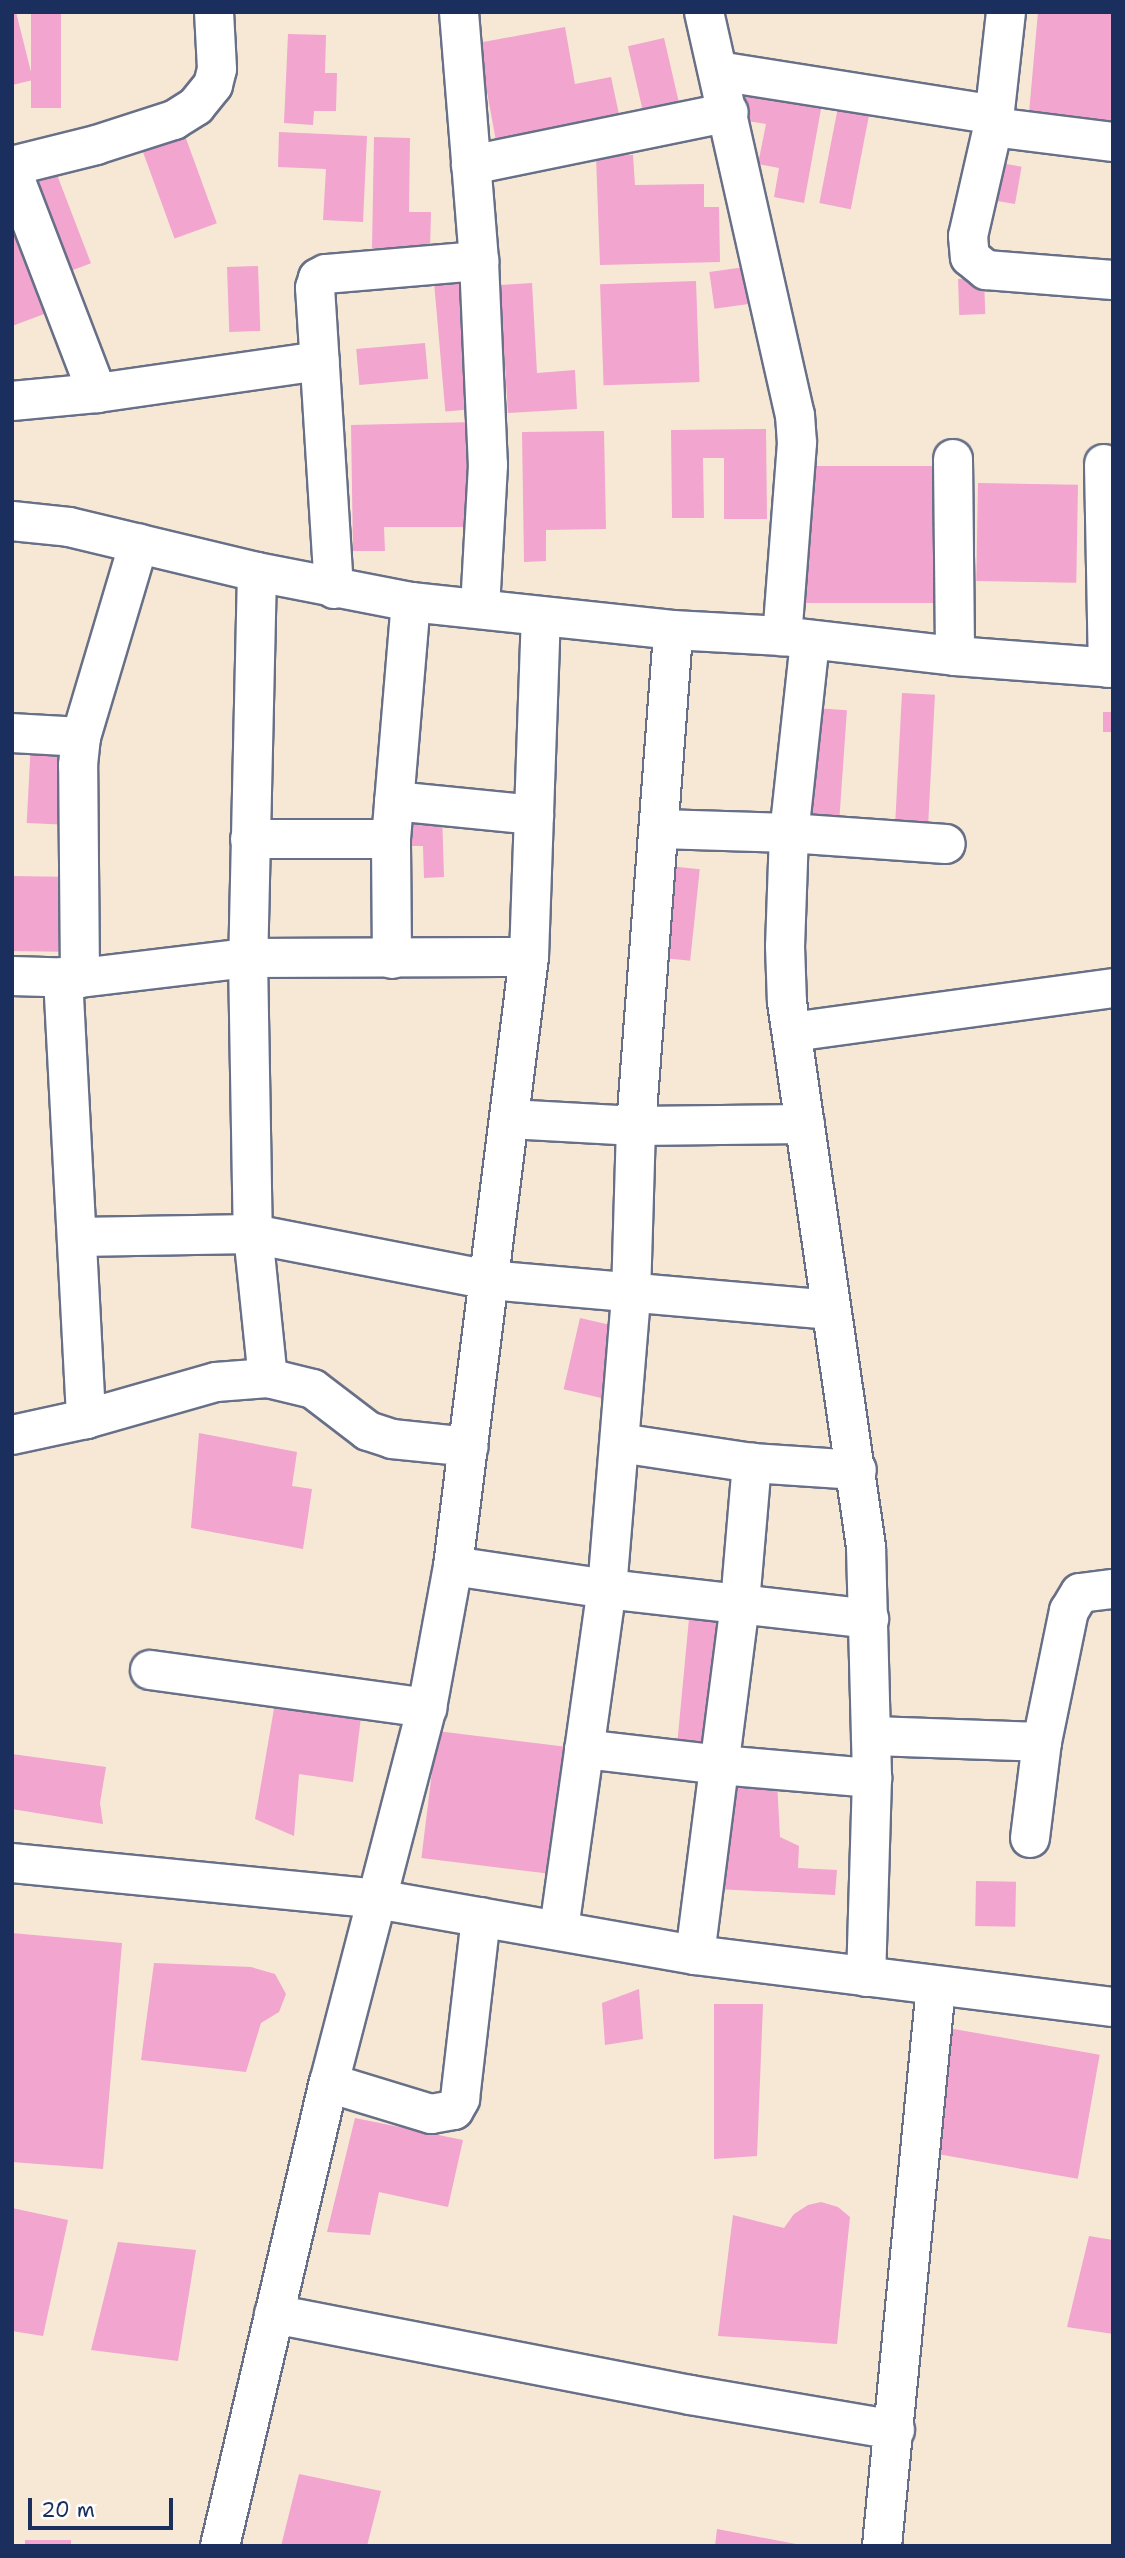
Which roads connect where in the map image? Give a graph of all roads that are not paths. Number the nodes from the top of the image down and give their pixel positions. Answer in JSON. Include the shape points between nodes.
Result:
{"nodes":[{"id":1,"x":214,"y":12,"type":"edge"},
{"id":2,"x":459,"y":12,"type":"edge"},
{"id":3,"x":704,"y":12,"type":"edge"},
{"id":4,"x":1006,"y":12,"type":"edge"},
{"id":5,"x":718,"y":71,"type":"junction"},
{"id":6,"x":729,"y":112,"type":"junction"},
{"id":7,"x":994,"y":121,"type":"junction"},
{"id":8,"x":1113,"y":142,"type":"edge"},
{"id":9,"x":471,"y":165,"type":"junction"},
{"id":10,"x":12,"y":169,"type":"edge"},
{"id":11,"x":479,"y":261,"type":"junction"},
{"id":12,"x":1113,"y":280,"type":"edge"},
{"id":13,"x":320,"y":361,"type":"junction"},
{"id":14,"x":97,"y":393,"type":"junction"},
{"id":15,"x":12,"y":401,"type":"edge"},
{"id":16,"x":953,"y":460,"type":"dead end"},
{"id":17,"x":1104,"y":464,"type":"dead end"},
{"id":18,"x":12,"y":521,"type":"edge"},
{"id":19,"x":139,"y":543,"type":"junction"},
{"id":20,"x":257,"y":572,"type":"junction"},
{"id":21,"x":334,"y":589,"type":"junction"},
{"id":22,"x":411,"y":602,"type":"junction"},
{"id":23,"x":480,"y":608,"type":"junction"},
{"id":24,"x":541,"y":617,"type":"junction"},
{"id":25,"x":673,"y":630,"type":"junction"},
{"id":26,"x":796,"y":639,"type":"junction"},
{"id":27,"x":956,"y":656,"type":"junction"},
{"id":28,"x":1111,"y":668,"type":"edge"},
{"id":29,"x":12,"y":733,"type":"edge"},
{"id":30,"x":81,"y":737,"type":"junction"},
{"id":31,"x":394,"y":801,"type":"junction"},
{"id":32,"x":534,"y":815,"type":"junction"},
{"id":33,"x":660,"y":829,"type":"junction"},
{"id":34,"x":789,"y":832,"type":"junction"},
{"id":35,"x":250,"y":839,"type":"junction"},
{"id":36,"x":391,"y":839,"type":"junction"},
{"id":37,"x":946,"y":844,"type":"dead end"},
{"id":38,"x":529,"y":957,"type":"junction"},
{"id":39,"x":248,"y":958,"type":"junction"},
{"id":40,"x":392,"y":959,"type":"junction"},
{"id":41,"x":12,"y":976,"type":"edge"},
{"id":42,"x":71,"y":977,"type":"junction"},
{"id":43,"x":1113,"y":988,"type":"edge"},
{"id":44,"x":792,"y":1032,"type":"junction"},
{"id":45,"x":509,"y":1119,"type":"junction"},
{"id":46,"x":805,"y":1124,"type":"junction"},
{"id":47,"x":636,"y":1126,"type":"junction"},
{"id":48,"x":253,"y":1234,"type":"junction"},
{"id":49,"x":77,"y":1237,"type":"junction"},
{"id":50,"x":489,"y":1280,"type":"junction"},
{"id":51,"x":631,"y":1295,"type":"junction"},
{"id":52,"x":830,"y":1310,"type":"junction"},
{"id":53,"x":268,"y":1378,"type":"junction"},
{"id":54,"x":86,"y":1419,"type":"junction"},
{"id":55,"x":12,"y":1436,"type":"edge"},
{"id":56,"x":620,"y":1443,"type":"junction"},
{"id":57,"x":469,"y":1447,"type":"junction"},
{"id":58,"x":752,"y":1462,"type":"junction"},
{"id":59,"x":857,"y":1470,"type":"junction"},
{"id":60,"x":453,"y":1566,"type":"junction"},
{"id":61,"x":1113,"y":1588,"type":"edge"},
{"id":62,"x":607,"y":1589,"type":"junction"},
{"id":63,"x":740,"y":1603,"type":"junction"},
{"id":64,"x":869,"y":1619,"type":"junction"},
{"id":65,"x":150,"y":1670,"type":"dead end"},
{"id":66,"x":427,"y":1707,"type":"junction"},
{"id":67,"x":871,"y":1736,"type":"junction"},
{"id":68,"x":1042,"y":1742,"type":"junction"},
{"id":69,"x":584,"y":1749,"type":"junction"},
{"id":70,"x":720,"y":1765,"type":"junction"},
{"id":71,"x":872,"y":1778,"type":"junction"},
{"id":72,"x":1030,"y":1838,"type":"dead end"},
{"id":73,"x":12,"y":1863,"type":"edge"},
{"id":74,"x":377,"y":1899,"type":"junction"},
{"id":75,"x":481,"y":1917,"type":"junction"},
{"id":76,"x":559,"y":1929,"type":"junction"},
{"id":77,"x":695,"y":1955,"type":"junction"},
{"id":78,"x":866,"y":1977,"type":"junction"},
{"id":79,"x":936,"y":1986,"type":"junction"},
{"id":80,"x":1113,"y":2007,"type":"edge"},
{"id":81,"x":329,"y":2083,"type":"junction"},
{"id":82,"x":274,"y":2314,"type":"junction"},
{"id":83,"x":895,"y":2430,"type":"junction"},
{"id":84,"x":220,"y":2546,"type":"edge"},
{"id":85,"x":883,"y":2546,"type":"edge"}],
"edges":[{"from":1,"to":10,"type":"street","via":[[214,85],[196,106],[174,120]]},
{"from":2,"to":9,"type":"street"},
{"from":3,"to":5,"type":"street"},
{"from":4,"to":7,"type":"street"},
{"from":5,"to":6,"type":"street"},
{"from":5,"to":7,"type":"street"},
{"from":6,"to":9,"type":"street"},
{"from":6,"to":26,"type":"street","via":[[795,415]]},
{"from":7,"to":8,"type":"street"},
{"from":7,"to":12,"type":"street","via":[[968,236],[970,257],[986,270]]},
{"from":9,"to":11,"type":"street"},
{"from":10,"to":14,"type":"street"},
{"from":11,"to":13,"type":"street","via":[[318,278],[314,288]]},
{"from":11,"to":23,"type":"street","via":[[488,464]]},
{"from":13,"to":14,"type":"street"},
{"from":13,"to":21,"type":"street"},
{"from":14,"to":15,"type":"street"},
{"from":16,"to":27,"type":"street"},
{"from":17,"to":28,"type":"street"},
{"from":18,"to":19,"type":"street","via":[[69,527]]},
{"from":19,"to":20,"type":"street"},
{"from":19,"to":30,"type":"street"},
{"from":20,"to":21,"type":"street"},
{"from":20,"to":35,"type":"street"},
{"from":21,"to":22,"type":"street"},
{"from":22,"to":23,"type":"street"},
{"from":22,"to":31,"type":"street"},
{"from":23,"to":24,"type":"street"},
{"from":24,"to":25,"type":"street"},
{"from":24,"to":32,"type":"street"},
{"from":25,"to":26,"type":"street"},
{"from":25,"to":33,"type":"street"},
{"from":26,"to":27,"type":"street"},
{"from":26,"to":34,"type":"street"},
{"from":27,"to":28,"type":"street"},
{"from":29,"to":30,"type":"street"},
{"from":30,"to":42,"type":"street"},
{"from":31,"to":32,"type":"street"},
{"from":31,"to":36,"type":"street"},
{"from":32,"to":38,"type":"street"},
{"from":33,"to":34,"type":"street"},
{"from":33,"to":47,"type":"street"},
{"from":34,"to":37,"type":"street"},
{"from":34,"to":44,"type":"street","via":[[785,946]]},
{"from":35,"to":36,"type":"street"},
{"from":35,"to":39,"type":"street"},
{"from":36,"to":40,"type":"street"},
{"from":38,"to":40,"type":"street"},
{"from":38,"to":45,"type":"street"},
{"from":39,"to":40,"type":"street"},
{"from":39,"to":42,"type":"street"},
{"from":39,"to":48,"type":"street"},
{"from":41,"to":42,"type":"street"},
{"from":42,"to":49,"type":"street"},
{"from":43,"to":44,"type":"street"},
{"from":44,"to":46,"type":"street"},
{"from":45,"to":47,"type":"street"},
{"from":45,"to":50,"type":"street"},
{"from":46,"to":47,"type":"street"},
{"from":46,"to":52,"type":"street"},
{"from":47,"to":51,"type":"street"},
{"from":48,"to":49,"type":"street"},
{"from":48,"to":50,"type":"street"},
{"from":48,"to":53,"type":"street"},
{"from":49,"to":54,"type":"street"},
{"from":50,"to":51,"type":"street"},
{"from":50,"to":57,"type":"street"},
{"from":51,"to":52,"type":"street"},
{"from":51,"to":56,"type":"street"},
{"from":52,"to":59,"type":"street"},
{"from":53,"to":54,"type":"street","via":[[216,1382]]},
{"from":53,"to":57,"type":"street","via":[[313,1389],[368,1431],[392,1440]]},
{"from":54,"to":55,"type":"street"},
{"from":56,"to":58,"type":"street"},
{"from":56,"to":62,"type":"street"},
{"from":57,"to":60,"type":"street"},
{"from":58,"to":59,"type":"street"},
{"from":58,"to":63,"type":"street"},
{"from":59,"to":64,"type":"street"},
{"from":60,"to":62,"type":"street"},
{"from":60,"to":66,"type":"street"},
{"from":61,"to":68,"type":"street","via":[[1080,1593],[1069,1611]]},
{"from":62,"to":63,"type":"street"},
{"from":62,"to":69,"type":"street"},
{"from":63,"to":64,"type":"street"},
{"from":63,"to":70,"type":"street"},
{"from":64,"to":67,"type":"street"},
{"from":65,"to":66,"type":"street"},
{"from":66,"to":74,"type":"street"},
{"from":67,"to":68,"type":"street"},
{"from":67,"to":71,"type":"street"},
{"from":68,"to":72,"type":"street"},
{"from":69,"to":70,"type":"street"},
{"from":69,"to":76,"type":"street"},
{"from":70,"to":71,"type":"street"},
{"from":70,"to":77,"type":"street"},
{"from":71,"to":78,"type":"street"},
{"from":73,"to":74,"type":"street"},
{"from":74,"to":75,"type":"street"},
{"from":74,"to":81,"type":"street"},
{"from":75,"to":76,"type":"street"},
{"from":75,"to":81,"type":"street","via":[[460,2099],[454,2110],[431,2114]]},
{"from":76,"to":77,"type":"street"},
{"from":77,"to":78,"type":"street"},
{"from":78,"to":79,"type":"street"},
{"from":79,"to":80,"type":"street"},
{"from":79,"to":83,"type":"street"},
{"from":81,"to":82,"type":"street"},
{"from":82,"to":83,"type":"street","via":[[676,2393]]},
{"from":82,"to":84,"type":"street"},
{"from":83,"to":85,"type":"street"}]}
